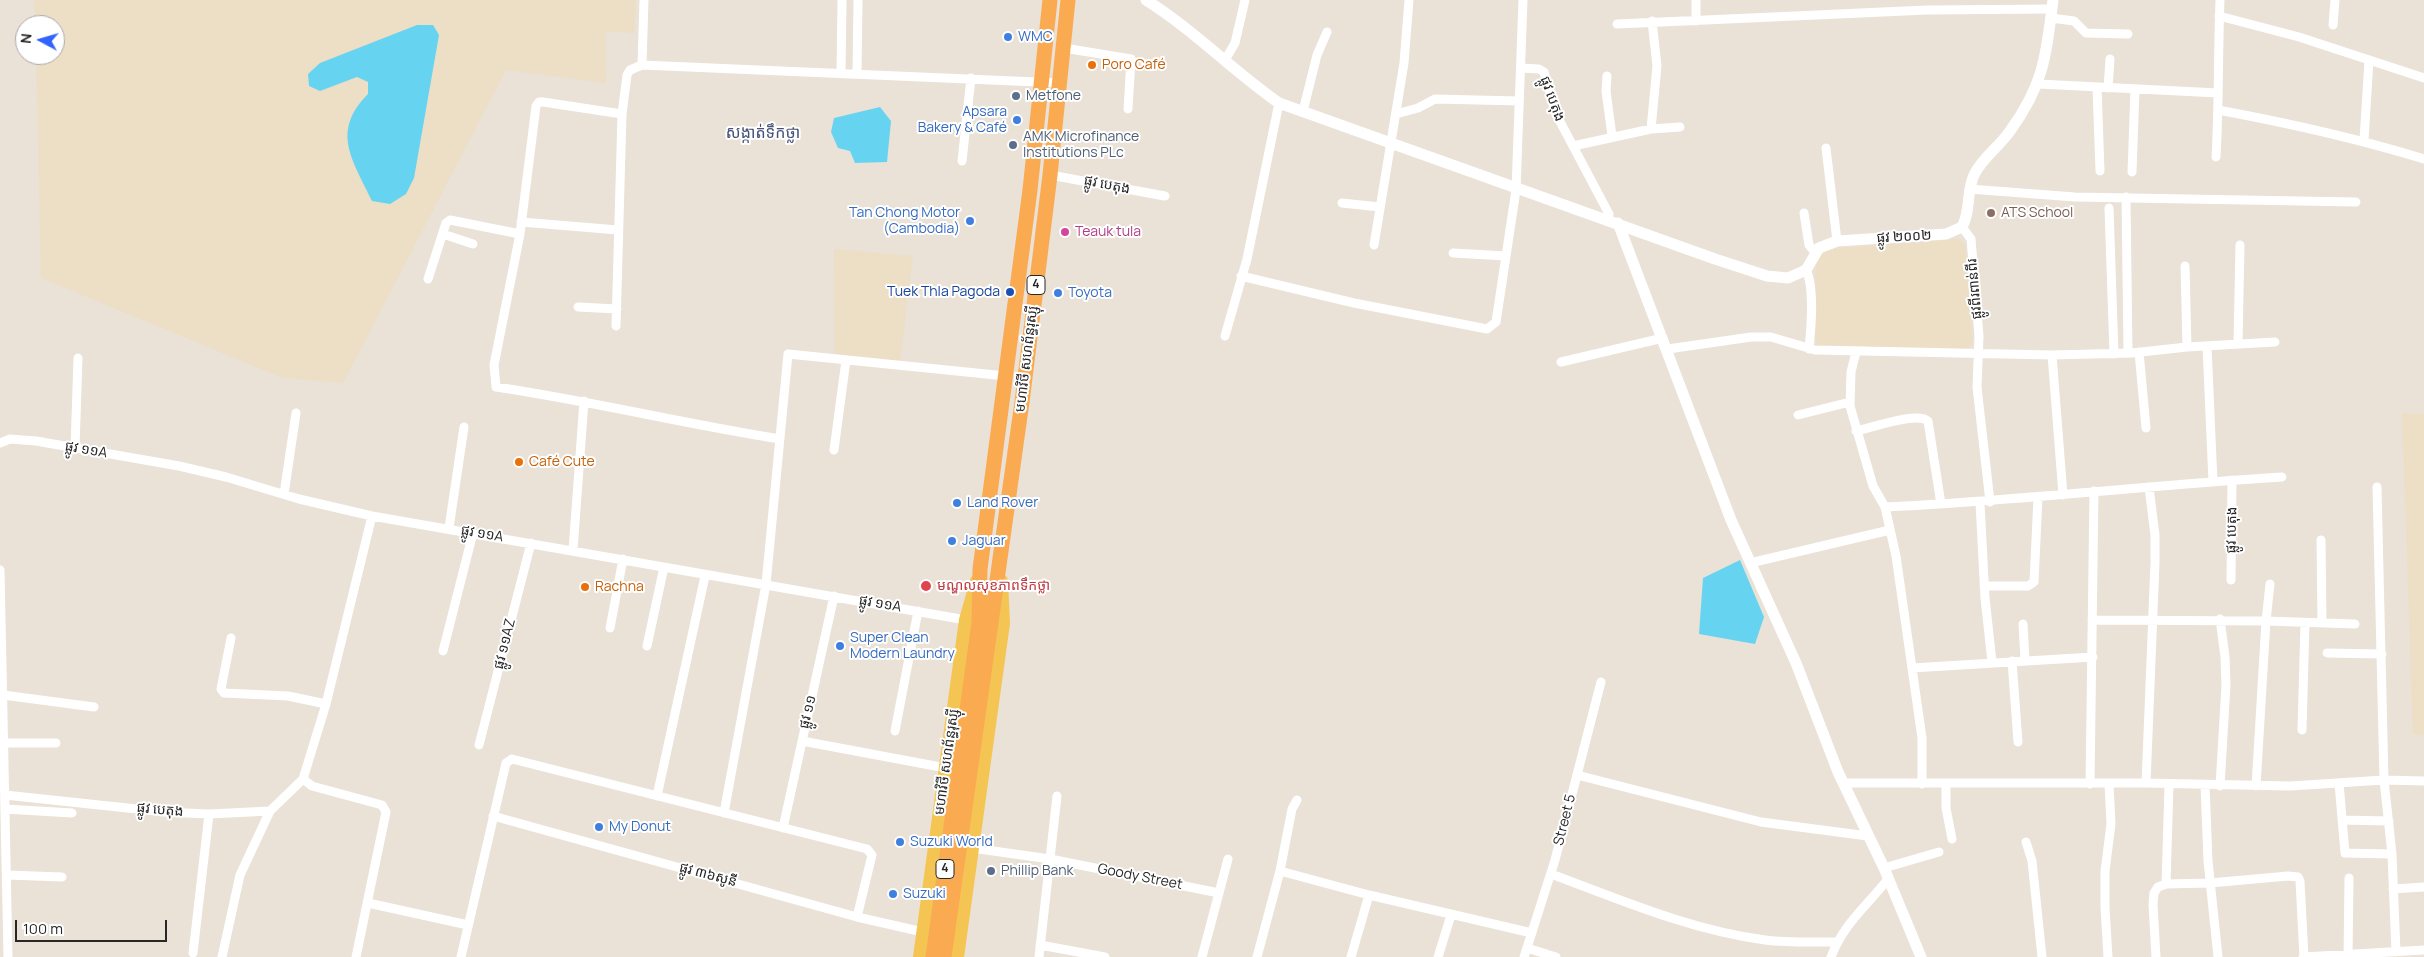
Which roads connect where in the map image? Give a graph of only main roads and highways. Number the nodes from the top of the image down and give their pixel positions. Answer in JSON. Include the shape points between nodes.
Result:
{"nodes":[{"id":1,"x":1050,"y":0,"type":"edge"},
{"id":2,"x":1068,"y":0,"type":"edge"},
{"id":3,"x":980,"y":569,"type":"junction"},
{"id":4,"x":1000,"y":569,"type":"junction"},
{"id":5,"x":963,"y":782,"type":"junction"},
{"id":6,"x":920,"y":957,"type":"edge"},
{"id":7,"x":933,"y":957,"type":"edge"},
{"id":8,"x":944,"y":957,"type":"edge"},
{"id":9,"x":957,"y":957,"type":"edge"}],
"edges":[{"from":1,"to":3,"type":"highway","name":"មហាវិថី សហព័ន្ធរុស្ស៊ី","number":"4","via":[[1043,81]]},
{"from":2,"to":4,"type":"highway","name":"មហាវិថី សហព័ន្ធរុស្ស៊ី","number":"4","via":[[1050,174]]},
{"from":3,"to":5,"type":"highway","name":"មហាវិថី សហព័ន្ធរុស្ស៊ី","number":"4"},
{"from":3,"to":6,"type":"main road","name":"មហាវិថី សហព័ន្ធរុស្ស៊ី","via":[[966,620]]},
{"from":4,"to":5,"type":"highway","name":"មហាវិថី សហព័ន្ធរុស្ស៊ី","number":"4"},
{"from":4,"to":9,"type":"main road","name":"មហាវិថី សហព័ន្ធរុស្ស៊ី","via":[[1003,623]]},
{"from":5,"to":7,"type":"highway","number":"4"},
{"from":5,"to":8,"type":"highway","number":"4"}]}
